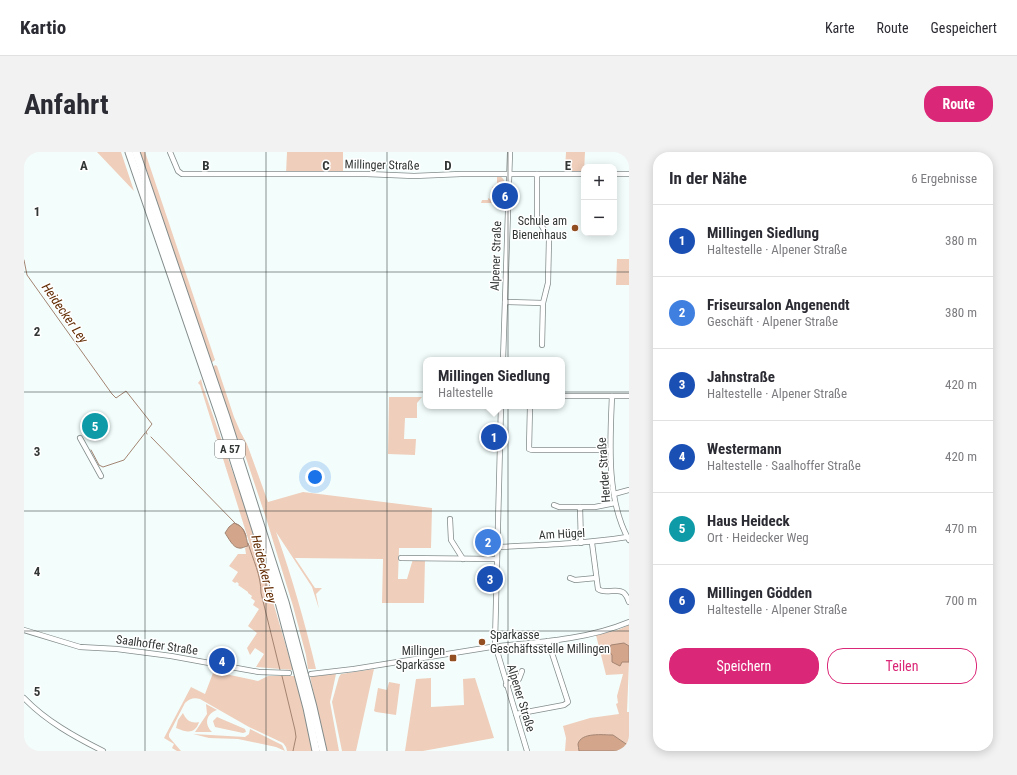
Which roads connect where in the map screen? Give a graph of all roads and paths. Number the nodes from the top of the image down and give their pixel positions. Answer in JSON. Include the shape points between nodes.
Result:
{"nodes":[{"id":1,"x":129,"y":152,"type":"edge"},
{"id":2,"x":136,"y":152,"type":"edge"},
{"id":3,"x":170,"y":152,"type":"edge"},
{"id":4,"x":510,"y":152,"type":"edge"},
{"id":5,"x":509,"y":174,"type":"junction"},
{"id":6,"x":537,"y":174,"type":"junction"},
{"id":7,"x":581,"y":174,"type":"edge"},
{"id":8,"x":617,"y":174,"type":"edge"},
{"id":9,"x":629,"y":174,"type":"edge"},
{"id":10,"x":505,"y":302,"type":"junction"},
{"id":11,"x":543,"y":303,"type":"junction"},
{"id":12,"x":542,"y":345,"type":"dead end"},
{"id":13,"x":503,"y":357,"type":"edge"},
{"id":14,"x":565,"y":396,"type":"edge"},
{"id":15,"x":612,"y":396,"type":"junction"},
{"id":16,"x":629,"y":396,"type":"edge"},
{"id":17,"x":501,"y":409,"type":"edge"},
{"id":18,"x":530,"y":409,"type":"edge"},
{"id":19,"x":80,"y":438,"type":"dead end"},
{"id":20,"x":610,"y":450,"type":"junction"},
{"id":21,"x":101,"y":476,"type":"dead end"},
{"id":22,"x":629,"y":490,"type":"edge"},
{"id":23,"x":614,"y":494,"type":"junction"},
{"id":24,"x":615,"y":503,"type":"junction"},
{"id":25,"x":554,"y":505,"type":"dead end"},
{"id":26,"x":580,"y":507,"type":"junction"},
{"id":27,"x":450,"y":519,"type":"dead end"},
{"id":28,"x":628,"y":538,"type":"edge"},
{"id":29,"x":592,"y":543,"type":"junction"},
{"id":30,"x":581,"y":544,"type":"junction"},
{"id":31,"x":497,"y":547,"type":"junction"},
{"id":32,"x":401,"y":558,"type":"dead end"},
{"id":33,"x":463,"y":558,"type":"junction"},
{"id":34,"x":497,"y":559,"type":"junction"},
{"id":35,"x":570,"y":578,"type":"dead end"},
{"id":36,"x":596,"y":578,"type":"junction"},
{"id":37,"x":629,"y":602,"type":"edge"},
{"id":38,"x":629,"y":622,"type":"edge"},
{"id":39,"x":24,"y":630,"type":"edge"},
{"id":40,"x":548,"y":641,"type":"junction"},
{"id":41,"x":494,"y":642,"type":"junction"},
{"id":42,"x":500,"y":646,"type":"junction"},
{"id":43,"x":491,"y":648,"type":"junction"},
{"id":44,"x":497,"y":651,"type":"junction"},
{"id":45,"x":522,"y":671,"type":"dead end"},
{"id":46,"x":289,"y":673,"type":"dead end"},
{"id":47,"x":311,"y":674,"type":"dead end"},
{"id":48,"x":506,"y":685,"type":"junction"},
{"id":49,"x":24,"y":698,"type":"edge"},
{"id":50,"x":516,"y":714,"type":"junction"},
{"id":51,"x":103,"y":751,"type":"edge"},
{"id":52,"x":316,"y":751,"type":"edge"},
{"id":53,"x":322,"y":751,"type":"edge"},
{"id":54,"x":527,"y":751,"type":"edge"}],
"edges":[{"from":1,"to":52,"type":"highway","number":"A 57","via":[[220,417],[277,594]]},
{"from":2,"to":53,"type":"highway","number":"A 57","via":[[226,417],[285,602]]},
{"from":3,"to":5,"type":"street","name":"Millinger Straße","via":[[180,173],[414,176]]},
{"from":4,"to":5,"type":"street","name":"Alpener Straße"},
{"from":5,"to":6,"type":"street","name":"Millinger Straße"},
{"from":5,"to":10,"type":"street","name":"Alpener Straße"},
{"from":6,"to":7,"type":"street","name":"Millinger Straße"},
{"from":6,"to":11,"type":"street","via":[[537,217],[549,239],[548,283]]},
{"from":8,"to":9,"type":"street"},
{"from":10,"to":11,"type":"street"},
{"from":10,"to":13,"type":"street","name":"Alpener Straße"},
{"from":11,"to":12,"type":"street"},
{"from":14,"to":15,"type":"street"},
{"from":15,"to":16,"type":"street"},
{"from":15,"to":20,"type":"street","name":"Herder Straße"},
{"from":17,"to":31,"type":"street"},
{"from":18,"to":20,"type":"street","via":[[529,449]]},
{"from":19,"to":21,"type":"street"},
{"from":20,"to":23,"type":"street","name":"Herder Straße"},
{"from":22,"to":23,"type":"street"},
{"from":23,"to":24,"type":"street","name":"Herder Straße"},
{"from":24,"to":26,"type":"street"},
{"from":24,"to":28,"type":"street","name":"Herder Straße"},
{"from":25,"to":26,"type":"street"},
{"from":26,"to":30,"type":"street"},
{"from":27,"to":33,"type":"street","via":[[451,540]]},
{"from":28,"to":29,"type":"street","name":"Am Hügel"},
{"from":29,"to":30,"type":"street","name":"Am Hügel"},
{"from":29,"to":36,"type":"street"},
{"from":30,"to":31,"type":"street","name":"Am Hügel"},
{"from":31,"to":34,"type":"street"},
{"from":32,"to":33,"type":"street"},
{"from":33,"to":34,"type":"street"},
{"from":34,"to":41,"type":"street"},
{"from":35,"to":36,"type":"street"},
{"from":36,"to":37,"type":"street","via":[[599,591],[622,592]]},
{"from":38,"to":40,"type":"street","via":[[594,633]]},
{"from":39,"to":46,"type":"street","name":"Saalhoffer Straße","via":[[80,647],[117,649],[247,670]]},
{"from":40,"to":42,"type":"street"},
{"from":40,"to":50,"type":"street","via":[[568,702],[564,705]]},
{"from":41,"to":42,"type":"street"},
{"from":41,"to":43,"type":"street"},
{"from":42,"to":44,"type":"street"},
{"from":43,"to":44,"type":"street"},
{"from":43,"to":47,"type":"street"},
{"from":44,"to":48,"type":"street","name":"Alpener Straße"},
{"from":45,"to":48,"type":"street","via":[[518,680]]},
{"from":48,"to":50,"type":"street","name":"Alpener Straße"},
{"from":49,"to":51,"type":"street","via":[[57,725]]},
{"from":50,"to":54,"type":"street","name":"Alpener Straße"}]}
